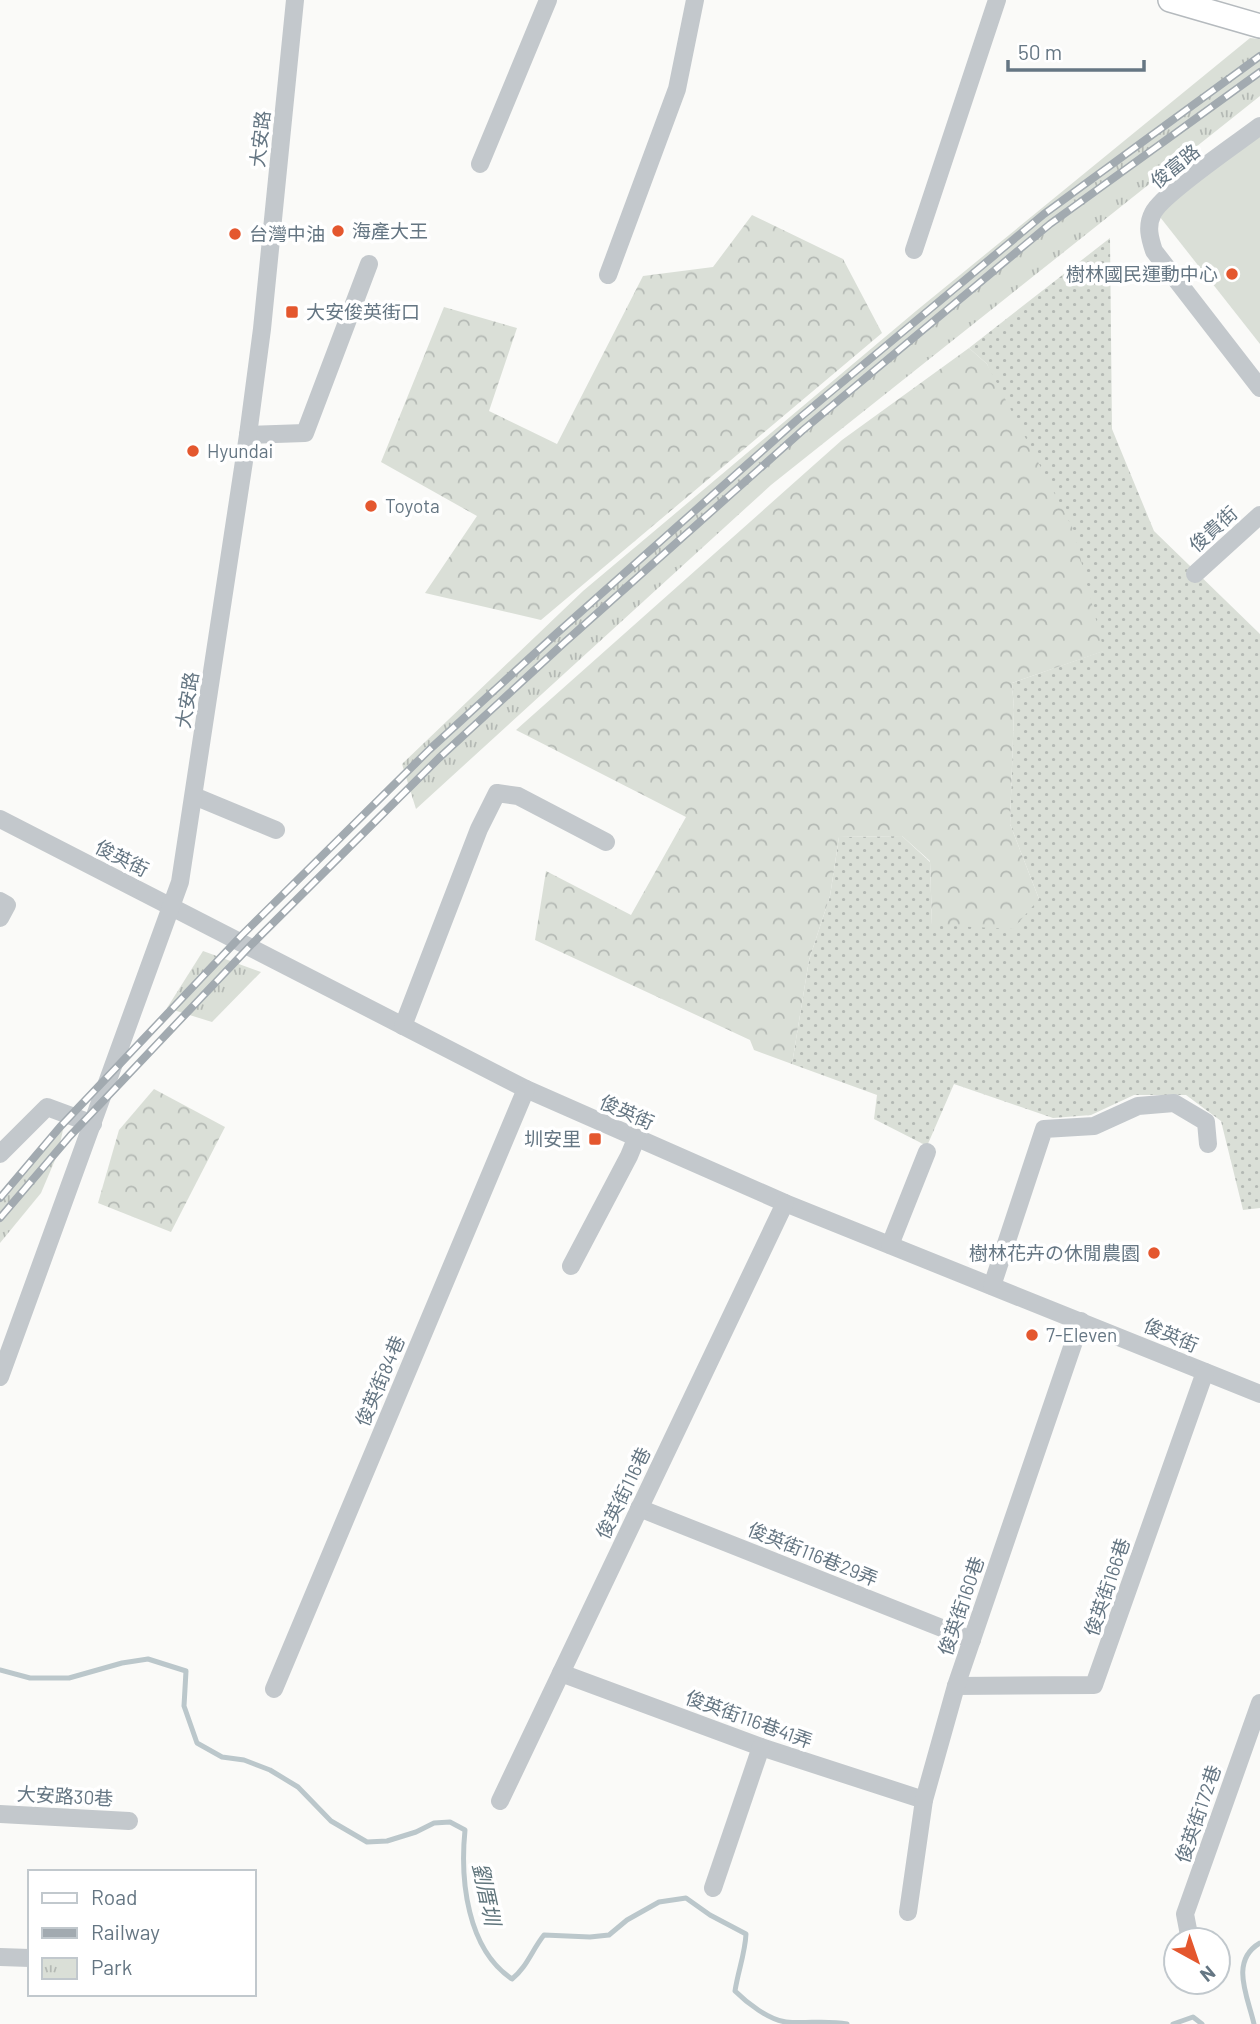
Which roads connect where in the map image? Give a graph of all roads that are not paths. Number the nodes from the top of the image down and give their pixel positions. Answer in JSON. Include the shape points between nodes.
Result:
{"nodes":[{"id":1,"x":295,"y":0,"type":"edge"},
{"id":2,"x":548,"y":0,"type":"edge"},
{"id":3,"x":695,"y":0,"type":"edge"},
{"id":4,"x":997,"y":0,"type":"edge"},
{"id":5,"x":1170,"y":0,"type":"edge"},
{"id":6,"x":1260,"y":26,"type":"edge"},
{"id":7,"x":1260,"y":125,"type":"edge"},
{"id":8,"x":480,"y":164,"type":"dead end"},
{"id":9,"x":914,"y":250,"type":"dead end"},
{"id":10,"x":369,"y":264,"type":"dead end"},
{"id":11,"x":607,"y":275,"type":"dead end"},
{"id":12,"x":1260,"y":388,"type":"edge"},
{"id":13,"x":248,"y":435,"type":"junction"},
{"id":14,"x":1260,"y":515,"type":"edge"},
{"id":15,"x":1195,"y":574,"type":"dead end"},
{"id":16,"x":194,"y":796,"type":"junction"},
{"id":17,"x":0,"y":819,"type":"edge"},
{"id":18,"x":275,"y":830,"type":"dead end"},
{"id":19,"x":606,"y":842,"type":"dead end"},
{"id":20,"x":0,"y":901,"type":"edge"},
{"id":21,"x":171,"y":906,"type":"junction"},
{"id":22,"x":0,"y":918,"type":"edge"},
{"id":23,"x":403,"y":1026,"type":"junction"},
{"id":24,"x":526,"y":1089,"type":"junction"},
{"id":25,"x":93,"y":1124,"type":"junction"},
{"id":26,"x":636,"y":1139,"type":"junction"},
{"id":27,"x":1208,"y":1144,"type":"dead end"},
{"id":28,"x":928,"y":1152,"type":"dead end"},
{"id":29,"x":0,"y":1154,"type":"edge"},
{"id":30,"x":785,"y":1203,"type":"junction"},
{"id":31,"x":890,"y":1245,"type":"junction"},
{"id":32,"x":571,"y":1266,"type":"dead end"},
{"id":33,"x":992,"y":1286,"type":"junction"},
{"id":34,"x":1081,"y":1321,"type":"junction"},
{"id":35,"x":1205,"y":1372,"type":"junction"},
{"id":36,"x":0,"y":1377,"type":"edge"},
{"id":37,"x":1260,"y":1394,"type":"edge"},
{"id":38,"x":639,"y":1508,"type":"junction"},
{"id":39,"x":972,"y":1640,"type":"junction"},
{"id":40,"x":561,"y":1672,"type":"junction"},
{"id":41,"x":956,"y":1686,"type":"junction"},
{"id":42,"x":274,"y":1689,"type":"dead end"},
{"id":43,"x":1260,"y":1703,"type":"edge"},
{"id":44,"x":761,"y":1747,"type":"junction"},
{"id":45,"x":924,"y":1800,"type":"junction"},
{"id":46,"x":500,"y":1801,"type":"dead end"},
{"id":47,"x":0,"y":1814,"type":"edge"},
{"id":48,"x":129,"y":1821,"type":"dead end"},
{"id":49,"x":713,"y":1888,"type":"dead end"},
{"id":50,"x":908,"y":1912,"type":"dead end"},
{"id":51,"x":1187,"y":1926,"type":"edge"},
{"id":52,"x":0,"y":1957,"type":"edge"},
{"id":53,"x":28,"y":1958,"type":"edge"}],
"edges":[{"from":1,"to":13,"type":"street","name":"大安路"},
{"from":2,"to":8,"type":"street"},
{"from":3,"to":11,"type":"street","via":[[677,89]]},
{"from":4,"to":9,"type":"street"},
{"from":5,"to":6,"type":"main road"},
{"from":7,"to":12,"type":"street","name":"俊富路","via":[[1168,197],[1153,213],[1149,233],[1154,251]]},
{"from":10,"to":13,"type":"street","via":[[305,433]]},
{"from":13,"to":16,"type":"street","name":"大安路"},
{"from":14,"to":15,"type":"street","name":"俊貴街"},
{"from":16,"to":18,"type":"street"},
{"from":16,"to":21,"type":"street","name":"大安路","via":[[180,882]]},
{"from":17,"to":21,"type":"street","name":"俊英街"},
{"from":19,"to":23,"type":"street","via":[[518,796],[497,793]]},
{"from":20,"to":22,"type":"street","via":[[7,905]]},
{"from":21,"to":23,"type":"street","name":"俊英街"},
{"from":21,"to":25,"type":"street","name":"大安路"},
{"from":23,"to":24,"type":"street","name":"俊英街"},
{"from":24,"to":26,"type":"street","name":"俊英街"},
{"from":24,"to":42,"type":"street","name":"俊英街84巷"},
{"from":25,"to":29,"type":"street","via":[[47,1107]]},
{"from":25,"to":36,"type":"street","name":"大安路"},
{"from":26,"to":30,"type":"street","name":"俊英街"},
{"from":26,"to":32,"type":"street"},
{"from":27,"to":33,"type":"street","via":[[1206,1122],[1174,1103],[1138,1106],[1094,1126],[1044,1129]]},
{"from":28,"to":31,"type":"street"},
{"from":30,"to":31,"type":"street","name":"俊英街"},
{"from":30,"to":38,"type":"street","name":"俊英街116巷"},
{"from":31,"to":33,"type":"street","name":"俊英街"},
{"from":33,"to":34,"type":"street","name":"俊英街"},
{"from":34,"to":35,"type":"street","name":"俊英街"},
{"from":34,"to":39,"type":"street","name":"俊英街160巷"},
{"from":35,"to":37,"type":"street","name":"俊英街"},
{"from":35,"to":41,"type":"street","name":"俊英街166巷","via":[[1094,1685]]},
{"from":38,"to":39,"type":"street","name":"俊英街116巷29弄"},
{"from":38,"to":40,"type":"street","name":"俊英街116巷"},
{"from":39,"to":41,"type":"street","name":"俊英街160巷"},
{"from":40,"to":44,"type":"street","name":"俊英街116巷41弄"},
{"from":40,"to":46,"type":"street","name":"俊英街116巷"},
{"from":41,"to":45,"type":"street","name":"俊英街160巷"},
{"from":43,"to":51,"type":"street","name":"俊英街172巷","via":[[1185,1913]]},
{"from":44,"to":45,"type":"street","name":"俊英街116巷41弄"},
{"from":44,"to":49,"type":"street"},
{"from":45,"to":50,"type":"street","name":"俊英街160巷"},
{"from":47,"to":48,"type":"street","name":"大安路30巷"},
{"from":52,"to":53,"type":"street"}]}
